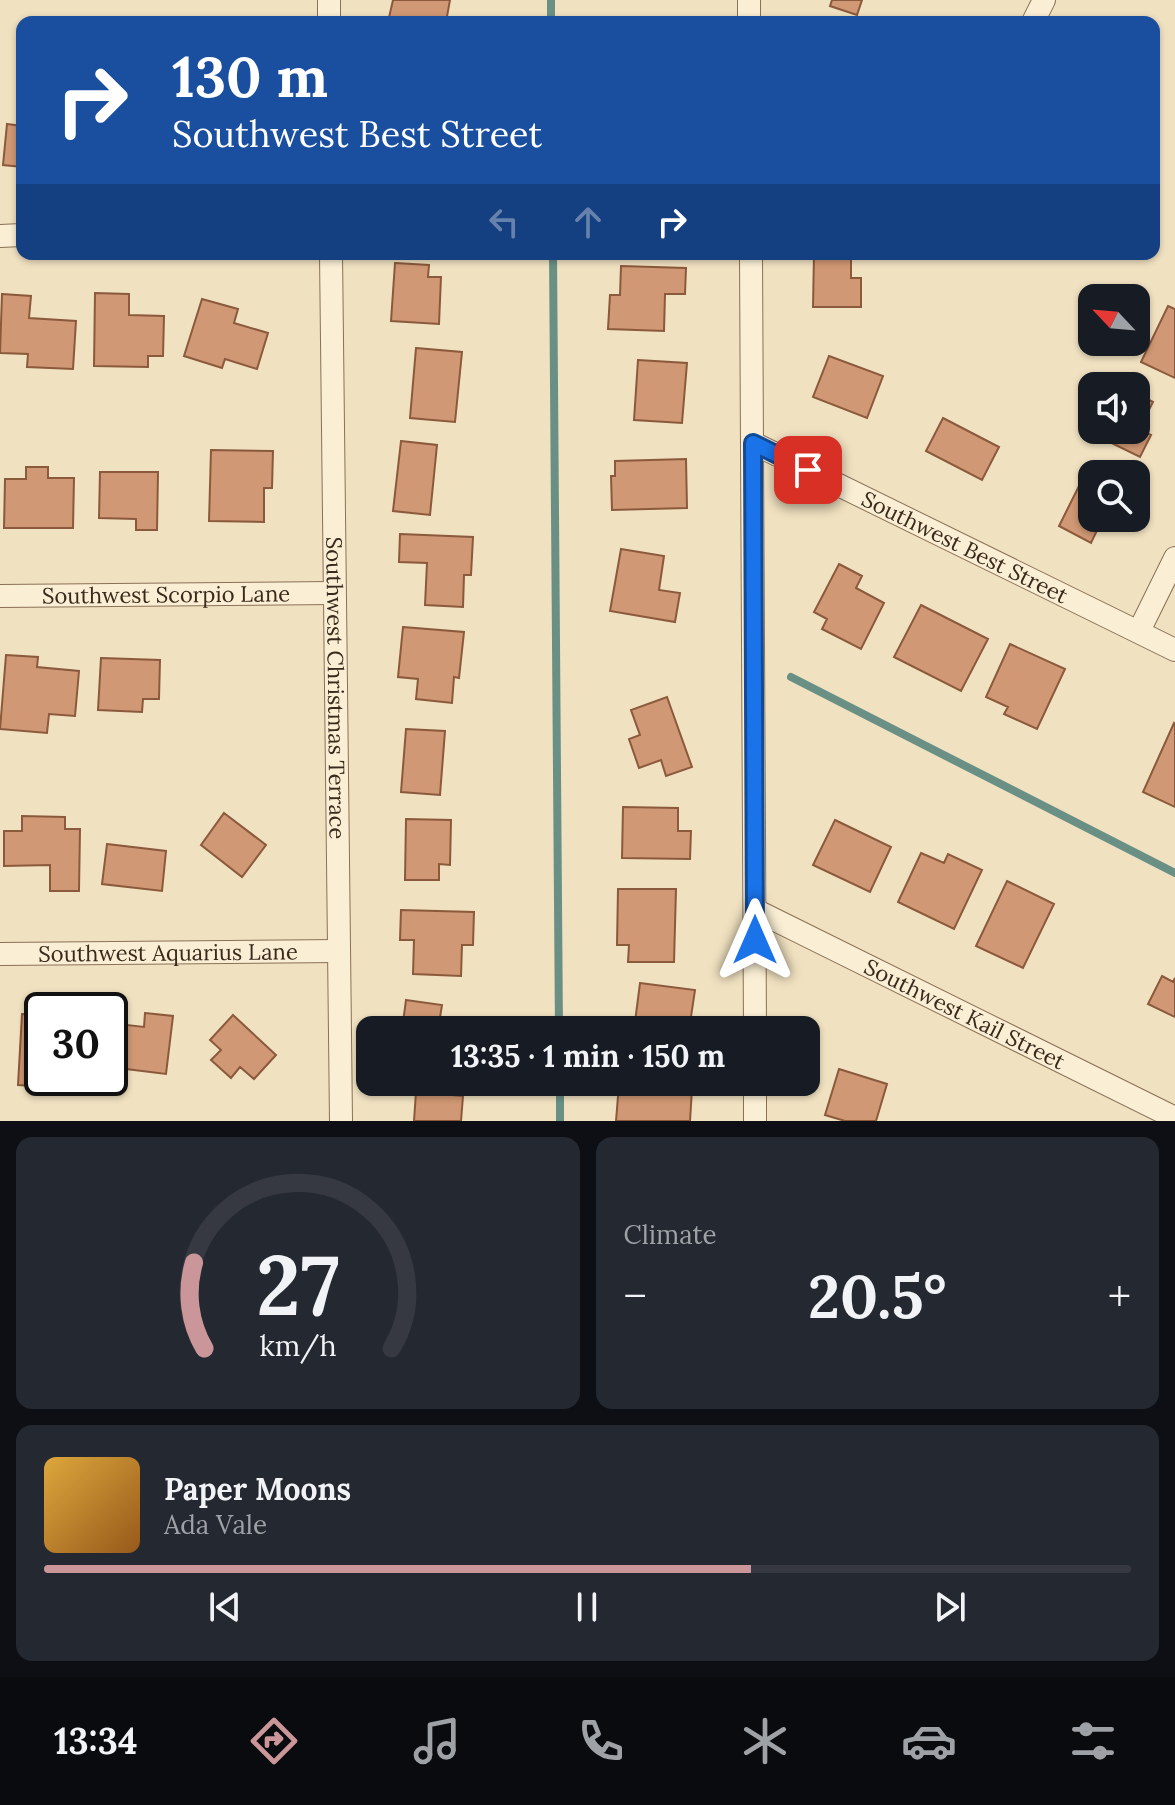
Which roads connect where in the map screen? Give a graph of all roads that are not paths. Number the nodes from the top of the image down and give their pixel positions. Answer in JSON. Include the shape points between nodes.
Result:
{"nodes":[{"id":1,"x":331,"y":260,"type":"edge"},
{"id":2,"x":751,"y":260,"type":"edge"},
{"id":3,"x":753,"y":443,"type":"junction"},
{"id":4,"x":1175,"y":558,"type":"edge"},
{"id":5,"x":333,"y":593,"type":"junction"},
{"id":6,"x":0,"y":596,"type":"edge"},
{"id":7,"x":1139,"y":631,"type":"junction"},
{"id":8,"x":1175,"y":650,"type":"edge"},
{"id":9,"x":755,"y":910,"type":"junction"},
{"id":10,"x":338,"y":951,"type":"junction"},
{"id":11,"x":0,"y":954,"type":"edge"},
{"id":12,"x":755,"y":1016,"type":"edge"},
{"id":13,"x":755,"y":1096,"type":"edge"},
{"id":14,"x":1175,"y":1118,"type":"edge"},
{"id":15,"x":341,"y":1121,"type":"edge"},
{"id":16,"x":755,"y":1121,"type":"edge"}],
"edges":[{"from":1,"to":5,"type":"street","name":"Southwest Christmas Terrace"},
{"from":2,"to":3,"type":"street"},
{"from":3,"to":7,"type":"street","name":"Southwest Best Street"},
{"from":3,"to":9,"type":"street"},
{"from":4,"to":7,"type":"street"},
{"from":5,"to":6,"type":"street","name":"Southwest Scorpio Lane"},
{"from":5,"to":10,"type":"street","name":"Southwest Christmas Terrace"},
{"from":7,"to":8,"type":"street","name":"Southwest Best Street"},
{"from":9,"to":12,"type":"street"},
{"from":9,"to":14,"type":"street","name":"Southwest Kail Street"},
{"from":10,"to":11,"type":"street","name":"Southwest Aquarius Lane"},
{"from":10,"to":15,"type":"street","name":"Southwest Christmas Terrace"},
{"from":13,"to":16,"type":"street"}]}
